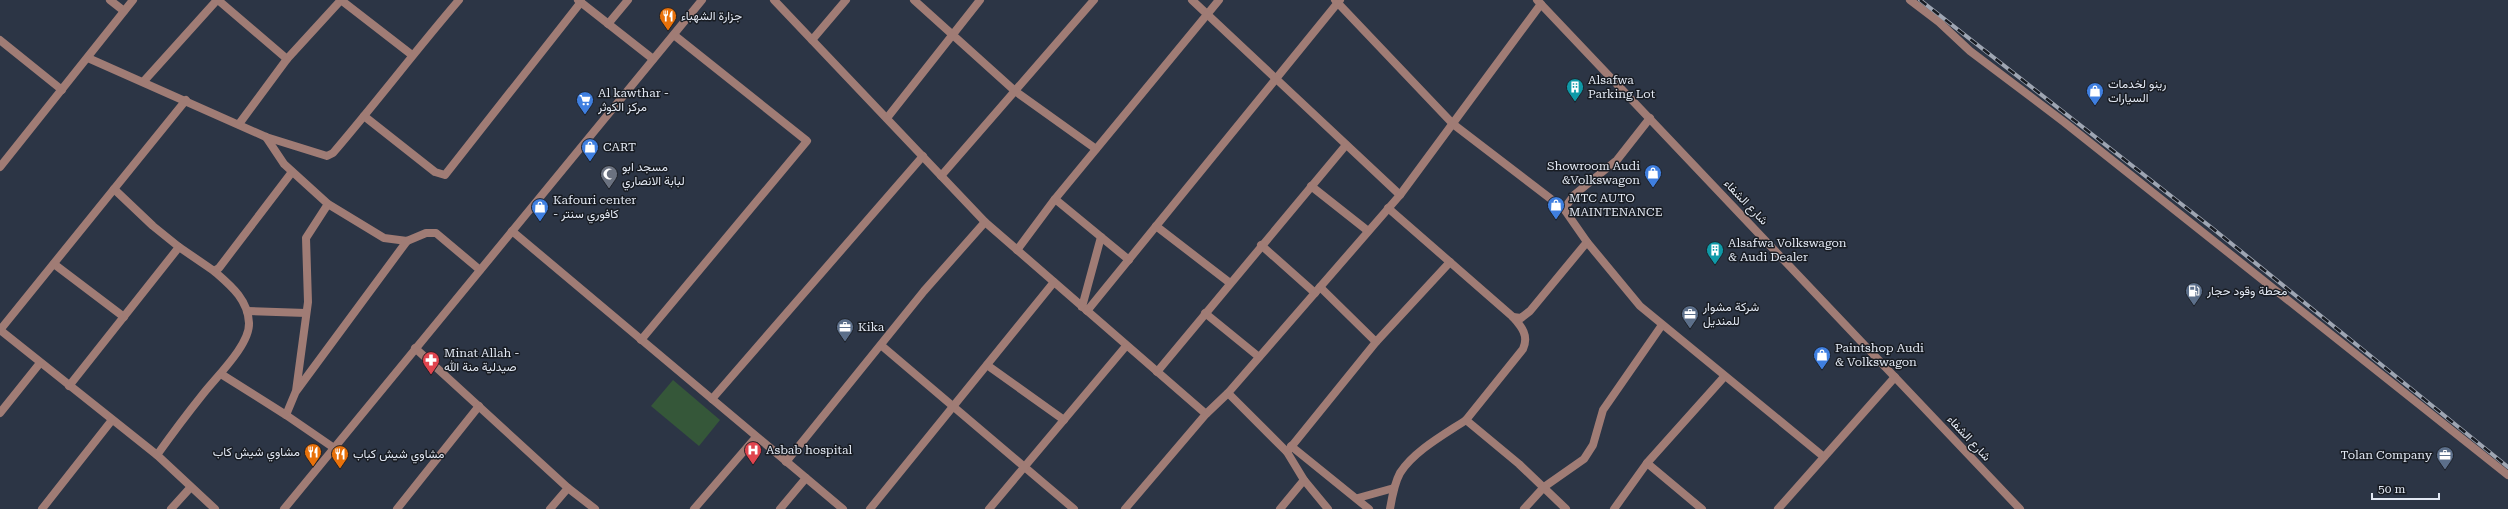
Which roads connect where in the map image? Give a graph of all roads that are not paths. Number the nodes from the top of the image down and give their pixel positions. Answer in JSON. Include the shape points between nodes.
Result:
{"nodes":[{"id":1,"x":110,"y":0,"type":"edge"},
{"id":2,"x":133,"y":0,"type":"edge"},
{"id":3,"x":218,"y":0,"type":"edge"},
{"id":4,"x":341,"y":0,"type":"edge"},
{"id":5,"x":460,"y":0,"type":"edge"},
{"id":6,"x":628,"y":0,"type":"edge"},
{"id":7,"x":702,"y":0,"type":"edge"},
{"id":8,"x":774,"y":0,"type":"edge"},
{"id":9,"x":846,"y":0,"type":"edge"},
{"id":10,"x":914,"y":0,"type":"edge"},
{"id":11,"x":980,"y":0,"type":"edge"},
{"id":12,"x":1094,"y":0,"type":"edge"},
{"id":13,"x":1192,"y":0,"type":"edge"},
{"id":14,"x":1219,"y":0,"type":"edge"},
{"id":15,"x":1910,"y":0,"type":"edge"},
{"id":16,"x":580,"y":1,"type":"edge"},
{"id":17,"x":1337,"y":1,"type":"edge"},
{"id":18,"x":1539,"y":2,"type":"edge"},
{"id":19,"x":124,"y":11,"type":"junction"},
{"id":20,"x":1207,"y":14,"type":"junction"},
{"id":21,"x":608,"y":24,"type":"junction"},
{"id":22,"x":674,"y":35,"type":"junction"},
{"id":23,"x":952,"y":35,"type":"junction"},
{"id":24,"x":0,"y":40,"type":"edge"},
{"id":25,"x":812,"y":40,"type":"junction"},
{"id":26,"x":412,"y":55,"type":"junction"},
{"id":27,"x":88,"y":58,"type":"junction"},
{"id":28,"x":287,"y":59,"type":"junction"},
{"id":29,"x":653,"y":59,"type":"junction"},
{"id":30,"x":1276,"y":78,"type":"junction"},
{"id":31,"x":144,"y":82,"type":"junction"},
{"id":32,"x":62,"y":90,"type":"junction"},
{"id":33,"x":1014,"y":91,"type":"junction"},
{"id":34,"x":186,"y":100,"type":"junction"},
{"id":35,"x":364,"y":116,"type":"junction"},
{"id":36,"x":887,"y":118,"type":"junction"},
{"id":37,"x":1650,"y":118,"type":"junction"},
{"id":38,"x":239,"y":124,"type":"junction"},
{"id":39,"x":1453,"y":124,"type":"junction"},
{"id":40,"x":266,"y":137,"type":"junction"},
{"id":41,"x":1346,"y":145,"type":"junction"},
{"id":42,"x":1096,"y":149,"type":"junction"},
{"id":43,"x":923,"y":156,"type":"junction"},
{"id":44,"x":0,"y":167,"type":"edge"},
{"id":45,"x":292,"y":172,"type":"junction"},
{"id":46,"x":941,"y":176,"type":"junction"},
{"id":47,"x":1311,"y":186,"type":"junction"},
{"id":48,"x":114,"y":189,"type":"junction"},
{"id":49,"x":1400,"y":195,"type":"junction"},
{"id":50,"x":1055,"y":199,"type":"junction"},
{"id":51,"x":328,"y":204,"type":"junction"},
{"id":52,"x":1388,"y":208,"type":"junction"},
{"id":53,"x":1564,"y":209,"type":"junction"},
{"id":54,"x":985,"y":222,"type":"junction"},
{"id":55,"x":1156,"y":226,"type":"junction"},
{"id":56,"x":1368,"y":231,"type":"junction"},
{"id":57,"x":512,"y":232,"type":"junction"},
{"id":58,"x":1101,"y":237,"type":"junction"},
{"id":59,"x":407,"y":241,"type":"junction"},
{"id":60,"x":1587,"y":242,"type":"junction"},
{"id":61,"x":1261,"y":245,"type":"junction"},
{"id":62,"x":180,"y":247,"type":"junction"},
{"id":63,"x":1017,"y":250,"type":"junction"},
{"id":64,"x":1128,"y":260,"type":"junction"},
{"id":65,"x":1450,"y":262,"type":"junction"},
{"id":66,"x":54,"y":264,"type":"junction"},
{"id":67,"x":480,"y":270,"type":"junction"},
{"id":68,"x":214,"y":271,"type":"junction"},
{"id":69,"x":1054,"y":282,"type":"junction"},
{"id":70,"x":1230,"y":283,"type":"junction"},
{"id":71,"x":1317,"y":290,"type":"junction"},
{"id":72,"x":1084,"y":309,"type":"junction"},
{"id":73,"x":247,"y":311,"type":"junction"},
{"id":74,"x":306,"y":312,"type":"junction"},
{"id":75,"x":1205,"y":313,"type":"junction"},
{"id":76,"x":124,"y":317,"type":"junction"},
{"id":77,"x":1513,"y":317,"type":"junction"},
{"id":78,"x":1662,"y":325,"type":"junction"},
{"id":79,"x":0,"y":330,"type":"edge"},
{"id":80,"x":641,"y":340,"type":"junction"},
{"id":81,"x":1376,"y":342,"type":"junction"},
{"id":82,"x":882,"y":346,"type":"junction"},
{"id":83,"x":1126,"y":346,"type":"junction"},
{"id":84,"x":415,"y":348,"type":"junction"},
{"id":85,"x":1259,"y":357,"type":"junction"},
{"id":86,"x":40,"y":363,"type":"junction"},
{"id":87,"x":987,"y":365,"type":"junction"},
{"id":88,"x":1157,"y":372,"type":"junction"},
{"id":89,"x":221,"y":374,"type":"junction"},
{"id":90,"x":1724,"y":376,"type":"junction"},
{"id":91,"x":1895,"y":377,"type":"junction"},
{"id":92,"x":69,"y":386,"type":"junction"},
{"id":93,"x":296,"y":391,"type":"junction"},
{"id":94,"x":1228,"y":393,"type":"junction"},
{"id":95,"x":712,"y":399,"type":"junction"},
{"id":96,"x":479,"y":406,"type":"junction"},
{"id":97,"x":953,"y":406,"type":"junction"},
{"id":98,"x":0,"y":413,"type":"edge"},
{"id":99,"x":286,"y":414,"type":"junction"},
{"id":100,"x":1206,"y":414,"type":"junction"},
{"id":101,"x":112,"y":420,"type":"junction"},
{"id":102,"x":1064,"y":420,"type":"junction"},
{"id":103,"x":1466,"y":420,"type":"junction"},
{"id":104,"x":756,"y":436,"type":"junction"},
{"id":105,"x":334,"y":448,"type":"junction"},
{"id":106,"x":1289,"y":449,"type":"junction"},
{"id":107,"x":157,"y":455,"type":"junction"},
{"id":108,"x":1824,"y":457,"type":"junction"},
{"id":109,"x":786,"y":462,"type":"junction"},
{"id":110,"x":1648,"y":463,"type":"junction"},
{"id":111,"x":1024,"y":467,"type":"junction"},
{"id":112,"x":2508,"y":475,"type":"edge"},
{"id":113,"x":806,"y":478,"type":"junction"},
{"id":114,"x":1304,"y":480,"type":"junction"},
{"id":115,"x":1544,"y":487,"type":"junction"},
{"id":116,"x":190,"y":488,"type":"junction"},
{"id":117,"x":568,"y":488,"type":"junction"},
{"id":118,"x":1394,"y":488,"type":"junction"},
{"id":119,"x":1358,"y":498,"type":"junction"},
{"id":120,"x":42,"y":509,"type":"edge"},
{"id":121,"x":171,"y":509,"type":"edge"},
{"id":122,"x":215,"y":509,"type":"edge"},
{"id":123,"x":284,"y":509,"type":"edge"},
{"id":124,"x":397,"y":509,"type":"edge"},
{"id":125,"x":550,"y":509,"type":"edge"},
{"id":126,"x":595,"y":509,"type":"edge"},
{"id":127,"x":694,"y":509,"type":"edge"},
{"id":128,"x":780,"y":509,"type":"edge"},
{"id":129,"x":843,"y":509,"type":"edge"},
{"id":130,"x":870,"y":509,"type":"edge"},
{"id":131,"x":989,"y":509,"type":"edge"},
{"id":132,"x":1074,"y":509,"type":"edge"},
{"id":133,"x":1125,"y":509,"type":"edge"},
{"id":134,"x":1280,"y":509,"type":"edge"},
{"id":135,"x":1328,"y":509,"type":"edge"},
{"id":136,"x":1369,"y":509,"type":"edge"},
{"id":137,"x":1390,"y":509,"type":"edge"},
{"id":138,"x":1524,"y":509,"type":"edge"},
{"id":139,"x":1566,"y":509,"type":"edge"},
{"id":140,"x":1614,"y":509,"type":"edge"},
{"id":141,"x":1702,"y":509,"type":"edge"},
{"id":142,"x":1778,"y":509,"type":"edge"},
{"id":143,"x":2020,"y":509,"type":"edge"}],
"edges":[{"from":1,"to":19,"type":"street"},
{"from":2,"to":19,"type":"street"},
{"from":3,"to":28,"type":"street"},
{"from":3,"to":31,"type":"street"},
{"from":4,"to":26,"type":"street"},
{"from":4,"to":28,"type":"street"},
{"from":5,"to":26,"type":"street"},
{"from":6,"to":21,"type":"street"},
{"from":7,"to":22,"type":"street"},
{"from":8,"to":25,"type":"street"},
{"from":9,"to":25,"type":"street"},
{"from":10,"to":23,"type":"street"},
{"from":11,"to":23,"type":"street"},
{"from":12,"to":33,"type":"street"},
{"from":13,"to":20,"type":"street"},
{"from":14,"to":20,"type":"street"},
{"from":15,"to":112,"type":"street","via":[[1939,22],[1970,51],[2064,122]]},
{"from":16,"to":21,"type":"street"},
{"from":16,"to":35,"type":"street","via":[[445,175],[435,172]]},
{"from":17,"to":30,"type":"street"},
{"from":17,"to":39,"type":"street"},
{"from":18,"to":37,"type":"street","name":"شارع الشفاء"},
{"from":18,"to":39,"type":"street"},
{"from":19,"to":27,"type":"street"},
{"from":20,"to":30,"type":"street"},
{"from":20,"to":42,"type":"street"},
{"from":21,"to":29,"type":"street"},
{"from":22,"to":29,"type":"street"},
{"from":22,"to":80,"type":"street","via":[[807,141]]},
{"from":23,"to":33,"type":"street"},
{"from":23,"to":36,"type":"street"},
{"from":24,"to":32,"type":"street"},
{"from":25,"to":36,"type":"street"},
{"from":26,"to":35,"type":"street"},
{"from":27,"to":31,"type":"street"},
{"from":27,"to":32,"type":"street"},
{"from":28,"to":38,"type":"street"},
{"from":29,"to":57,"type":"street"},
{"from":30,"to":41,"type":"street"},
{"from":30,"to":55,"type":"street"},
{"from":31,"to":34,"type":"street"},
{"from":32,"to":44,"type":"street"},
{"from":33,"to":42,"type":"street"},
{"from":33,"to":46,"type":"street"},
{"from":34,"to":38,"type":"street"},
{"from":34,"to":48,"type":"street"},
{"from":35,"to":40,"type":"street","via":[[328,156]]},
{"from":36,"to":43,"type":"street"},
{"from":37,"to":53,"type":"street","via":[[1617,160],[1574,195]]},
{"from":37,"to":91,"type":"street","name":"شارع الشفاء"},
{"from":38,"to":40,"type":"street"},
{"from":39,"to":49,"type":"street"},
{"from":39,"to":53,"type":"street"},
{"from":40,"to":45,"type":"street"},
{"from":41,"to":47,"type":"street"},
{"from":41,"to":49,"type":"street"},
{"from":42,"to":50,"type":"street"},
{"from":43,"to":46,"type":"street"},
{"from":43,"to":95,"type":"street"},
{"from":45,"to":51,"type":"street"},
{"from":45,"to":68,"type":"street","via":[[219,268]]},
{"from":46,"to":54,"type":"street"},
{"from":47,"to":56,"type":"street"},
{"from":47,"to":61,"type":"street"},
{"from":48,"to":62,"type":"street","via":[[153,226]]},
{"from":48,"to":66,"type":"street"},
{"from":49,"to":52,"type":"street"},
{"from":50,"to":58,"type":"street"},
{"from":50,"to":63,"type":"street"},
{"from":51,"to":59,"type":"street","via":[[384,238]]},
{"from":51,"to":74,"type":"street","via":[[306,238]]},
{"from":52,"to":56,"type":"street"},
{"from":52,"to":65,"type":"street"},
{"from":53,"to":60,"type":"street"},
{"from":54,"to":63,"type":"street"},
{"from":54,"to":82,"type":"street","via":[[924,291]]},
{"from":55,"to":64,"type":"street"},
{"from":55,"to":70,"type":"street"},
{"from":56,"to":71,"type":"street"},
{"from":57,"to":67,"type":"street"},
{"from":57,"to":80,"type":"street"},
{"from":58,"to":64,"type":"street"},
{"from":58,"to":72,"type":"street"},
{"from":59,"to":67,"type":"street","via":[[426,232],[436,233]]},
{"from":59,"to":93,"type":"street"},
{"from":60,"to":77,"type":"street","via":[[1530,311],[1521,318]]},
{"from":60,"to":78,"type":"street","via":[[1640,306]]},
{"from":61,"to":70,"type":"street"},
{"from":61,"to":71,"type":"street"},
{"from":62,"to":68,"type":"street"},
{"from":62,"to":76,"type":"street"},
{"from":63,"to":69,"type":"street"},
{"from":64,"to":72,"type":"street"},
{"from":65,"to":77,"type":"street"},
{"from":65,"to":81,"type":"street"},
{"from":66,"to":76,"type":"street"},
{"from":66,"to":79,"type":"street"},
{"from":67,"to":84,"type":"street"},
{"from":68,"to":73,"type":"street","via":[[242,298]]},
{"from":69,"to":72,"type":"street"},
{"from":69,"to":87,"type":"street"},
{"from":70,"to":75,"type":"street"},
{"from":71,"to":81,"type":"street"},
{"from":71,"to":85,"type":"street"},
{"from":72,"to":83,"type":"street"},
{"from":73,"to":74,"type":"street"},
{"from":73,"to":89,"type":"street","via":[[250,323],[246,337]]},
{"from":74,"to":93,"type":"street"},
{"from":75,"to":85,"type":"street"},
{"from":75,"to":88,"type":"street"},
{"from":76,"to":92,"type":"street"},
{"from":77,"to":103,"type":"street","via":[[1526,337],[1524,349]]},
{"from":78,"to":90,"type":"street"},
{"from":78,"to":115,"type":"street","via":[[1603,410],[1593,445],[1584,460]]},
{"from":79,"to":86,"type":"street"},
{"from":80,"to":95,"type":"street"},
{"from":81,"to":106,"type":"street"},
{"from":82,"to":97,"type":"street"},
{"from":82,"to":109,"type":"street"},
{"from":83,"to":88,"type":"street"},
{"from":83,"to":102,"type":"street"},
{"from":84,"to":96,"type":"street"},
{"from":84,"to":105,"type":"street"},
{"from":85,"to":94,"type":"street"},
{"from":86,"to":92,"type":"street"},
{"from":86,"to":98,"type":"street"},
{"from":87,"to":97,"type":"street"},
{"from":87,"to":102,"type":"street"},
{"from":88,"to":100,"type":"street"},
{"from":89,"to":99,"type":"street"},
{"from":89,"to":107,"type":"street","via":[[204,392]]},
{"from":90,"to":108,"type":"street"},
{"from":90,"to":110,"type":"street"},
{"from":91,"to":108,"type":"street"},
{"from":91,"to":143,"type":"street","name":"شارع الشفاء"},
{"from":92,"to":101,"type":"street"},
{"from":93,"to":99,"type":"street"},
{"from":94,"to":100,"type":"street"},
{"from":94,"to":106,"type":"street"},
{"from":95,"to":104,"type":"street"},
{"from":96,"to":117,"type":"street"},
{"from":96,"to":124,"type":"street"},
{"from":97,"to":111,"type":"street"},
{"from":97,"to":130,"type":"street"},
{"from":99,"to":105,"type":"street"},
{"from":100,"to":133,"type":"street"},
{"from":101,"to":107,"type":"street"},
{"from":101,"to":120,"type":"street"},
{"from":102,"to":111,"type":"street"},
{"from":103,"to":115,"type":"street"},
{"from":103,"to":118,"type":"street","via":[[1410,462]]},
{"from":104,"to":109,"type":"street"},
{"from":104,"to":127,"type":"street"},
{"from":105,"to":123,"type":"street"},
{"from":106,"to":114,"type":"street"},
{"from":106,"to":119,"type":"street"},
{"from":107,"to":116,"type":"street"},
{"from":108,"to":142,"type":"street"},
{"from":109,"to":113,"type":"street"},
{"from":110,"to":140,"type":"street"},
{"from":110,"to":141,"type":"street"},
{"from":111,"to":131,"type":"street"},
{"from":111,"to":132,"type":"street"},
{"from":113,"to":128,"type":"street"},
{"from":113,"to":129,"type":"street"},
{"from":114,"to":134,"type":"street"},
{"from":114,"to":135,"type":"street"},
{"from":115,"to":138,"type":"street"},
{"from":115,"to":139,"type":"street"},
{"from":116,"to":121,"type":"street"},
{"from":116,"to":122,"type":"street"},
{"from":117,"to":125,"type":"street"},
{"from":117,"to":126,"type":"street"},
{"from":118,"to":119,"type":"street"},
{"from":118,"to":137,"type":"street"},
{"from":119,"to":136,"type":"street"}]}
